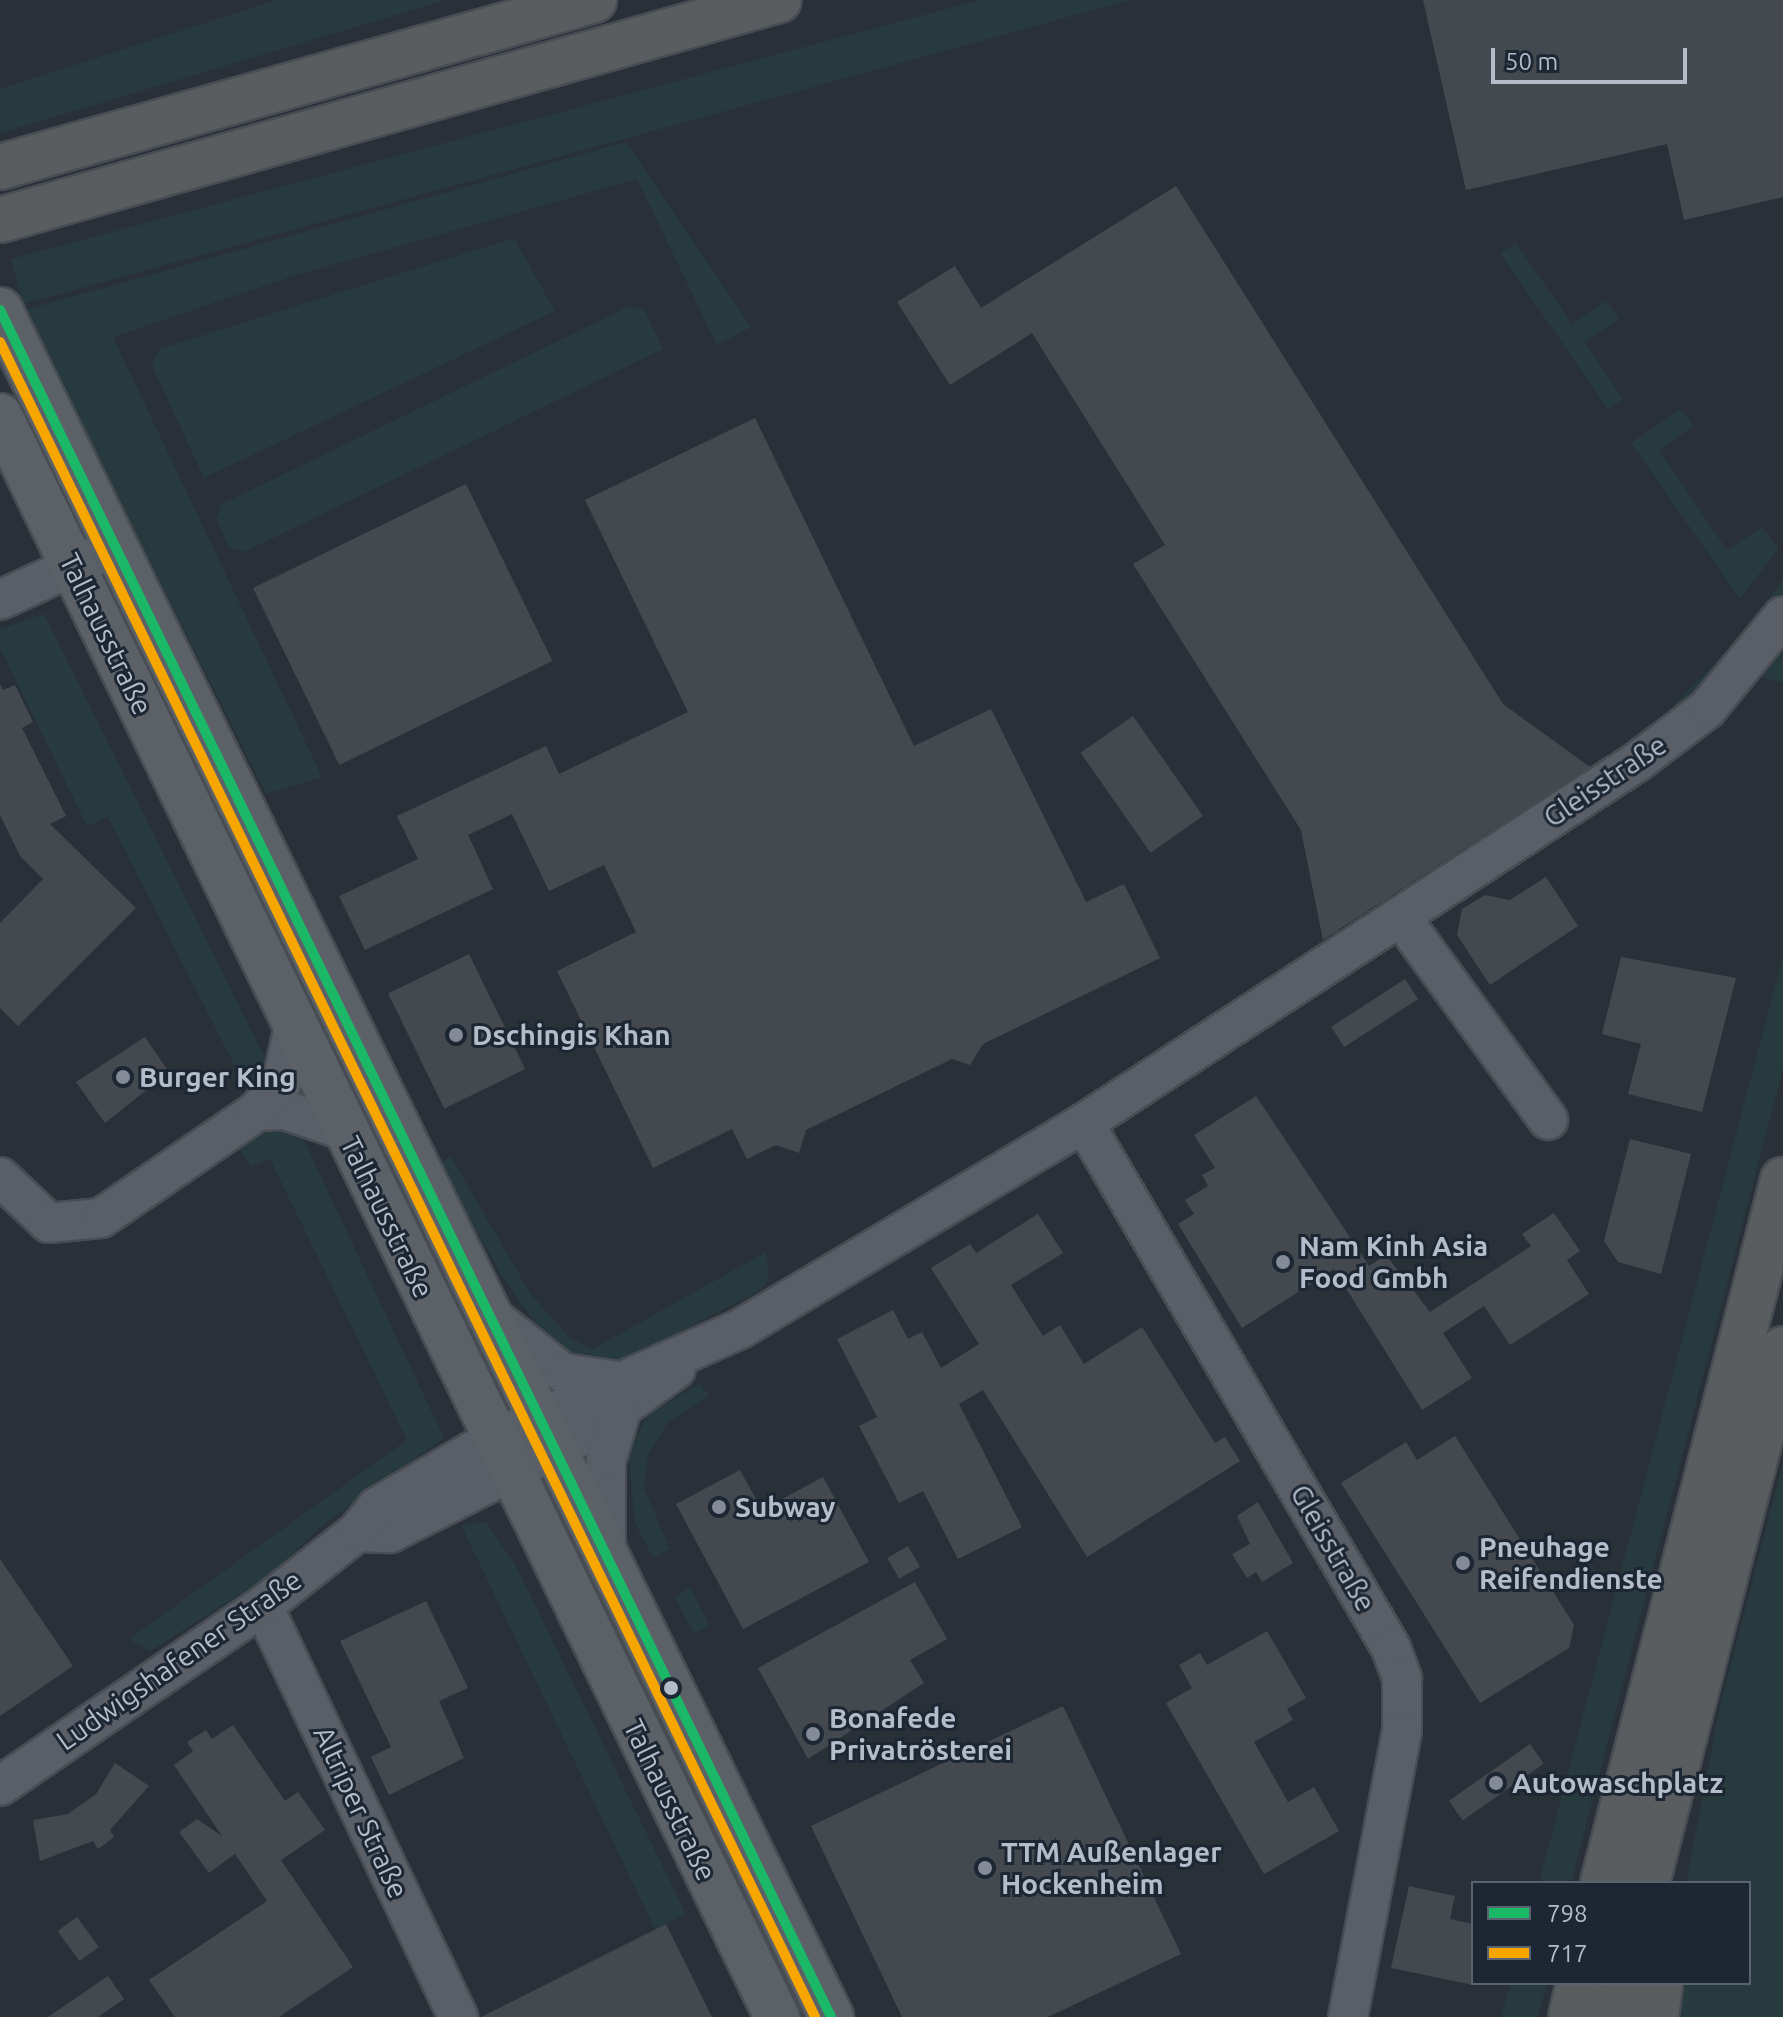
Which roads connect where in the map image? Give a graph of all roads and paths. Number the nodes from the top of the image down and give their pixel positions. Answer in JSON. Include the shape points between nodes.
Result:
{"nodes":[{"id":1,"x":594,"y":0,"type":"edge"},
{"id":2,"x":779,"y":0,"type":"edge"},
{"id":3,"x":0,"y":167,"type":"edge"},
{"id":4,"x":0,"y":220,"type":"edge"},
{"id":5,"x":0,"y":310,"type":"edge"},
{"id":6,"x":0,"y":416,"type":"edge"},
{"id":7,"x":115,"y":547,"type":"junction"},
{"id":8,"x":72,"y":565,"type":"junction"},
{"id":9,"x":0,"y":600,"type":"edge"},
{"id":10,"x":1783,"y":616,"type":"edge"},
{"id":11,"x":1400,"y":916,"type":"junction"},
{"id":12,"x":294,"y":1025,"type":"junction"},
{"id":13,"x":257,"y":1111,"type":"junction"},
{"id":14,"x":1548,"y":1120,"type":"dead end"},
{"id":15,"x":1084,"y":1123,"type":"junction"},
{"id":16,"x":346,"y":1131,"type":"junction"},
{"id":17,"x":0,"y":1177,"type":"edge"},
{"id":18,"x":1783,"y":1180,"type":"edge"},
{"id":19,"x":488,"y":1313,"type":"junction"},
{"id":20,"x":1783,"y":1349,"type":"edge"},
{"id":21,"x":619,"y":1397,"type":"junction"},
{"id":22,"x":548,"y":1435,"type":"junction"},
{"id":23,"x":501,"y":1454,"type":"junction"},
{"id":24,"x":606,"y":1554,"type":"junction"},
{"id":25,"x":263,"y":1606,"type":"junction"},
{"id":26,"x":1672,"y":1781,"type":"junction"},
{"id":27,"x":0,"y":1786,"type":"edge"},
{"id":28,"x":1604,"y":1881,"type":"edge"},
{"id":29,"x":1647,"y":1881,"type":"edge"},
{"id":30,"x":1674,"y":1881,"type":"edge"},
{"id":31,"x":1579,"y":1985,"type":"edge"},
{"id":32,"x":1623,"y":1985,"type":"edge"},
{"id":33,"x":1660,"y":1985,"type":"edge"},
{"id":34,"x":458,"y":2017,"type":"edge"},
{"id":35,"x":777,"y":2017,"type":"edge"},
{"id":36,"x":831,"y":2017,"type":"edge"},
{"id":37,"x":1348,"y":2017,"type":"edge"},
{"id":38,"x":1571,"y":2017,"type":"edge"},
{"id":39,"x":1615,"y":2017,"type":"edge"},
{"id":40,"x":1656,"y":2017,"type":"edge"}],
"edges":[{"from":1,"to":3,"type":"highway"},
{"from":2,"to":4,"type":"highway"},
{"from":5,"to":7,"type":"main road","name":"Talhausstraße"},
{"from":6,"to":8,"type":"main road","name":"Talhausstraße"},
{"from":7,"to":8,"type":"street"},
{"from":7,"to":19,"type":"main road","name":"Talhausstraße"},
{"from":8,"to":9,"type":"street"},
{"from":8,"to":12,"type":"main road","name":"Talhausstraße"},
{"from":10,"to":11,"type":"street","name":"Gleisstraße","via":[[1707,709]]},
{"from":11,"to":14,"type":"street"},
{"from":11,"to":15,"type":"street","name":"Gleisstraße"},
{"from":12,"to":13,"type":"street","via":[[282,1082]]},
{"from":12,"to":16,"type":"main road","name":"Talhausstraße"},
{"from":13,"to":16,"type":"street","via":[[285,1110]]},
{"from":13,"to":17,"type":"street","via":[[83,1225],[37,1217]]},
{"from":15,"to":21,"type":"street","name":"Gleisstraße"},
{"from":15,"to":37,"type":"street","name":"Gleisstraße","via":[[1391,1648],[1402,1679],[1402,1731]]},
{"from":16,"to":23,"type":"main road","name":"Talhausstraße"},
{"from":18,"to":28,"type":"highway"},
{"from":19,"to":21,"type":"street","via":[[563,1373]]},
{"from":19,"to":22,"type":"main road","name":"Talhausstraße"},
{"from":20,"to":26,"type":"highway"},
{"from":21,"to":22,"type":"street","name":"Gleisstraße"},
{"from":21,"to":24,"type":"street","via":[[606,1461]]},
{"from":22,"to":23,"type":"street","name":"Gleisstraße"},
{"from":22,"to":24,"type":"main road","name":"Talhausstraße"},
{"from":23,"to":25,"type":"street","name":"Ludwigshafener Straße","via":[[377,1507],[357,1532]]},
{"from":23,"to":35,"type":"main road","name":"Talhausstraße"},
{"from":24,"to":36,"type":"main road","name":"Talhausstraße"},
{"from":25,"to":27,"type":"street","name":"Ludwigshafener Straße"},
{"from":25,"to":34,"type":"street","name":"Altriper Straße"},
{"from":26,"to":29,"type":"highway"},
{"from":26,"to":30,"type":"highway"},
{"from":31,"to":38,"type":"highway"},
{"from":32,"to":39,"type":"highway"},
{"from":33,"to":40,"type":"highway"}]}
